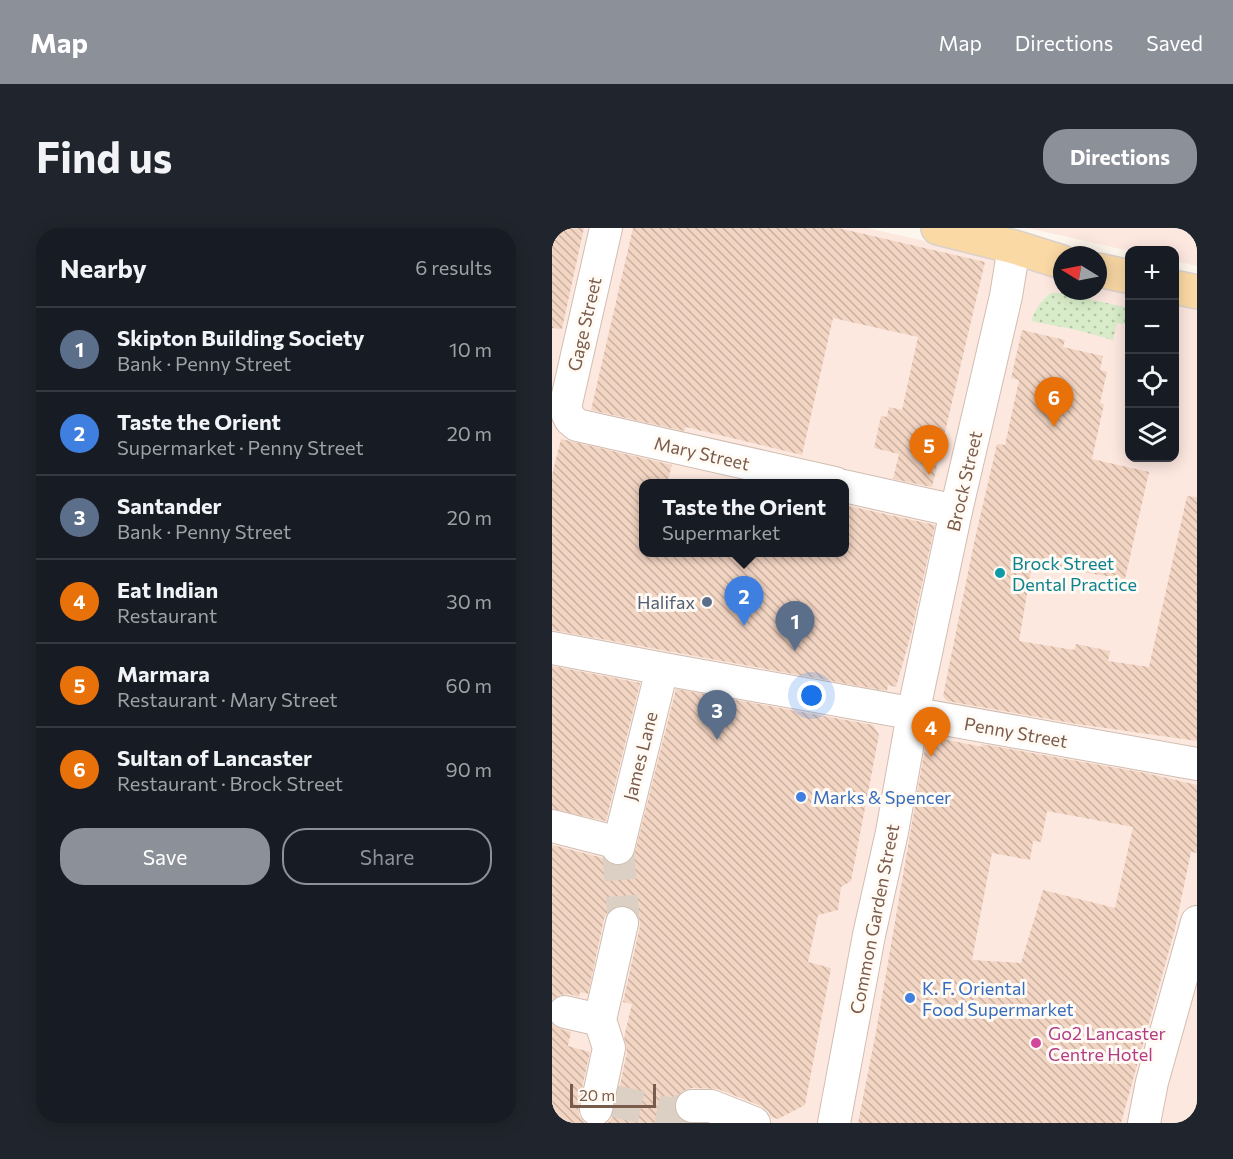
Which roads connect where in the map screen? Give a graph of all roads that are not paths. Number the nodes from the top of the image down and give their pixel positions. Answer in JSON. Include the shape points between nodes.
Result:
{"nodes":[{"id":1,"x":606,"y":228,"type":"edge"},
{"id":2,"x":938,"y":228,"type":"edge"},
{"id":3,"x":1014,"y":247,"type":"junction"},
{"id":4,"x":1053,"y":259,"type":"edge"},
{"id":5,"x":1107,"y":272,"type":"edge"},
{"id":6,"x":1125,"y":276,"type":"edge"},
{"id":7,"x":1179,"y":288,"type":"edge"},
{"id":8,"x":1197,"y":292,"type":"edge"},
{"id":9,"x":570,"y":420,"type":"joint"},
{"id":10,"x":817,"y":479,"type":"edge"},
{"id":11,"x":849,"y":487,"type":"edge"},
{"id":12,"x":956,"y":511,"type":"junction"},
{"id":13,"x":552,"y":648,"type":"edge"},
{"id":14,"x":662,"y":669,"type":"junction"},
{"id":15,"x":912,"y":714,"type":"junction"},
{"id":16,"x":1197,"y":764,"type":"edge"},
{"id":17,"x":552,"y":826,"type":"edge"},
{"id":18,"x":1197,"y":922,"type":"edge"},
{"id":19,"x":622,"y":923,"type":"tunnel mouth"},
{"id":20,"x":565,"y":1012,"type":"dead end"},
{"id":21,"x":600,"y":1020,"type":"junction"},
{"id":22,"x":601,"y":1102,"type":"dead end"},
{"id":23,"x":692,"y":1106,"type":"tunnel mouth"},
{"id":24,"x":754,"y":1123,"type":"edge"},
{"id":25,"x":834,"y":1123,"type":"edge"},
{"id":26,"x":1144,"y":1123,"type":"edge"}],
"edges":[{"from":1,"to":9,"type":"street","name":"Gage Street","via":[[565,408]]},
{"from":2,"to":3,"type":"main road"},
{"from":3,"to":4,"type":"main road"},
{"from":3,"to":12,"type":"street","name":"Brock Street"},
{"from":5,"to":6,"type":"main road"},
{"from":7,"to":8,"type":"main road"},
{"from":9,"to":10,"type":"street","name":"Mary Street","via":[[577,425]]},
{"from":11,"to":12,"type":"street"},
{"from":12,"to":15,"type":"street","name":"Brock Street"},
{"from":13,"to":14,"type":"street","name":"Penny Street"},
{"from":14,"to":15,"type":"street","name":"Penny Street"},
{"from":14,"to":17,"type":"street","name":"James Lane","via":[[618,846]]},
{"from":15,"to":16,"type":"street","name":"Penny Street"},
{"from":15,"to":25,"type":"street","name":"Common Garden Street"},
{"from":18,"to":26,"type":"street"},
{"from":19,"to":21,"type":"street"},
{"from":20,"to":21,"type":"street"},
{"from":21,"to":22,"type":"street","via":[[609,1048]]},
{"from":23,"to":24,"type":"street","via":[[711,1106]]}]}
